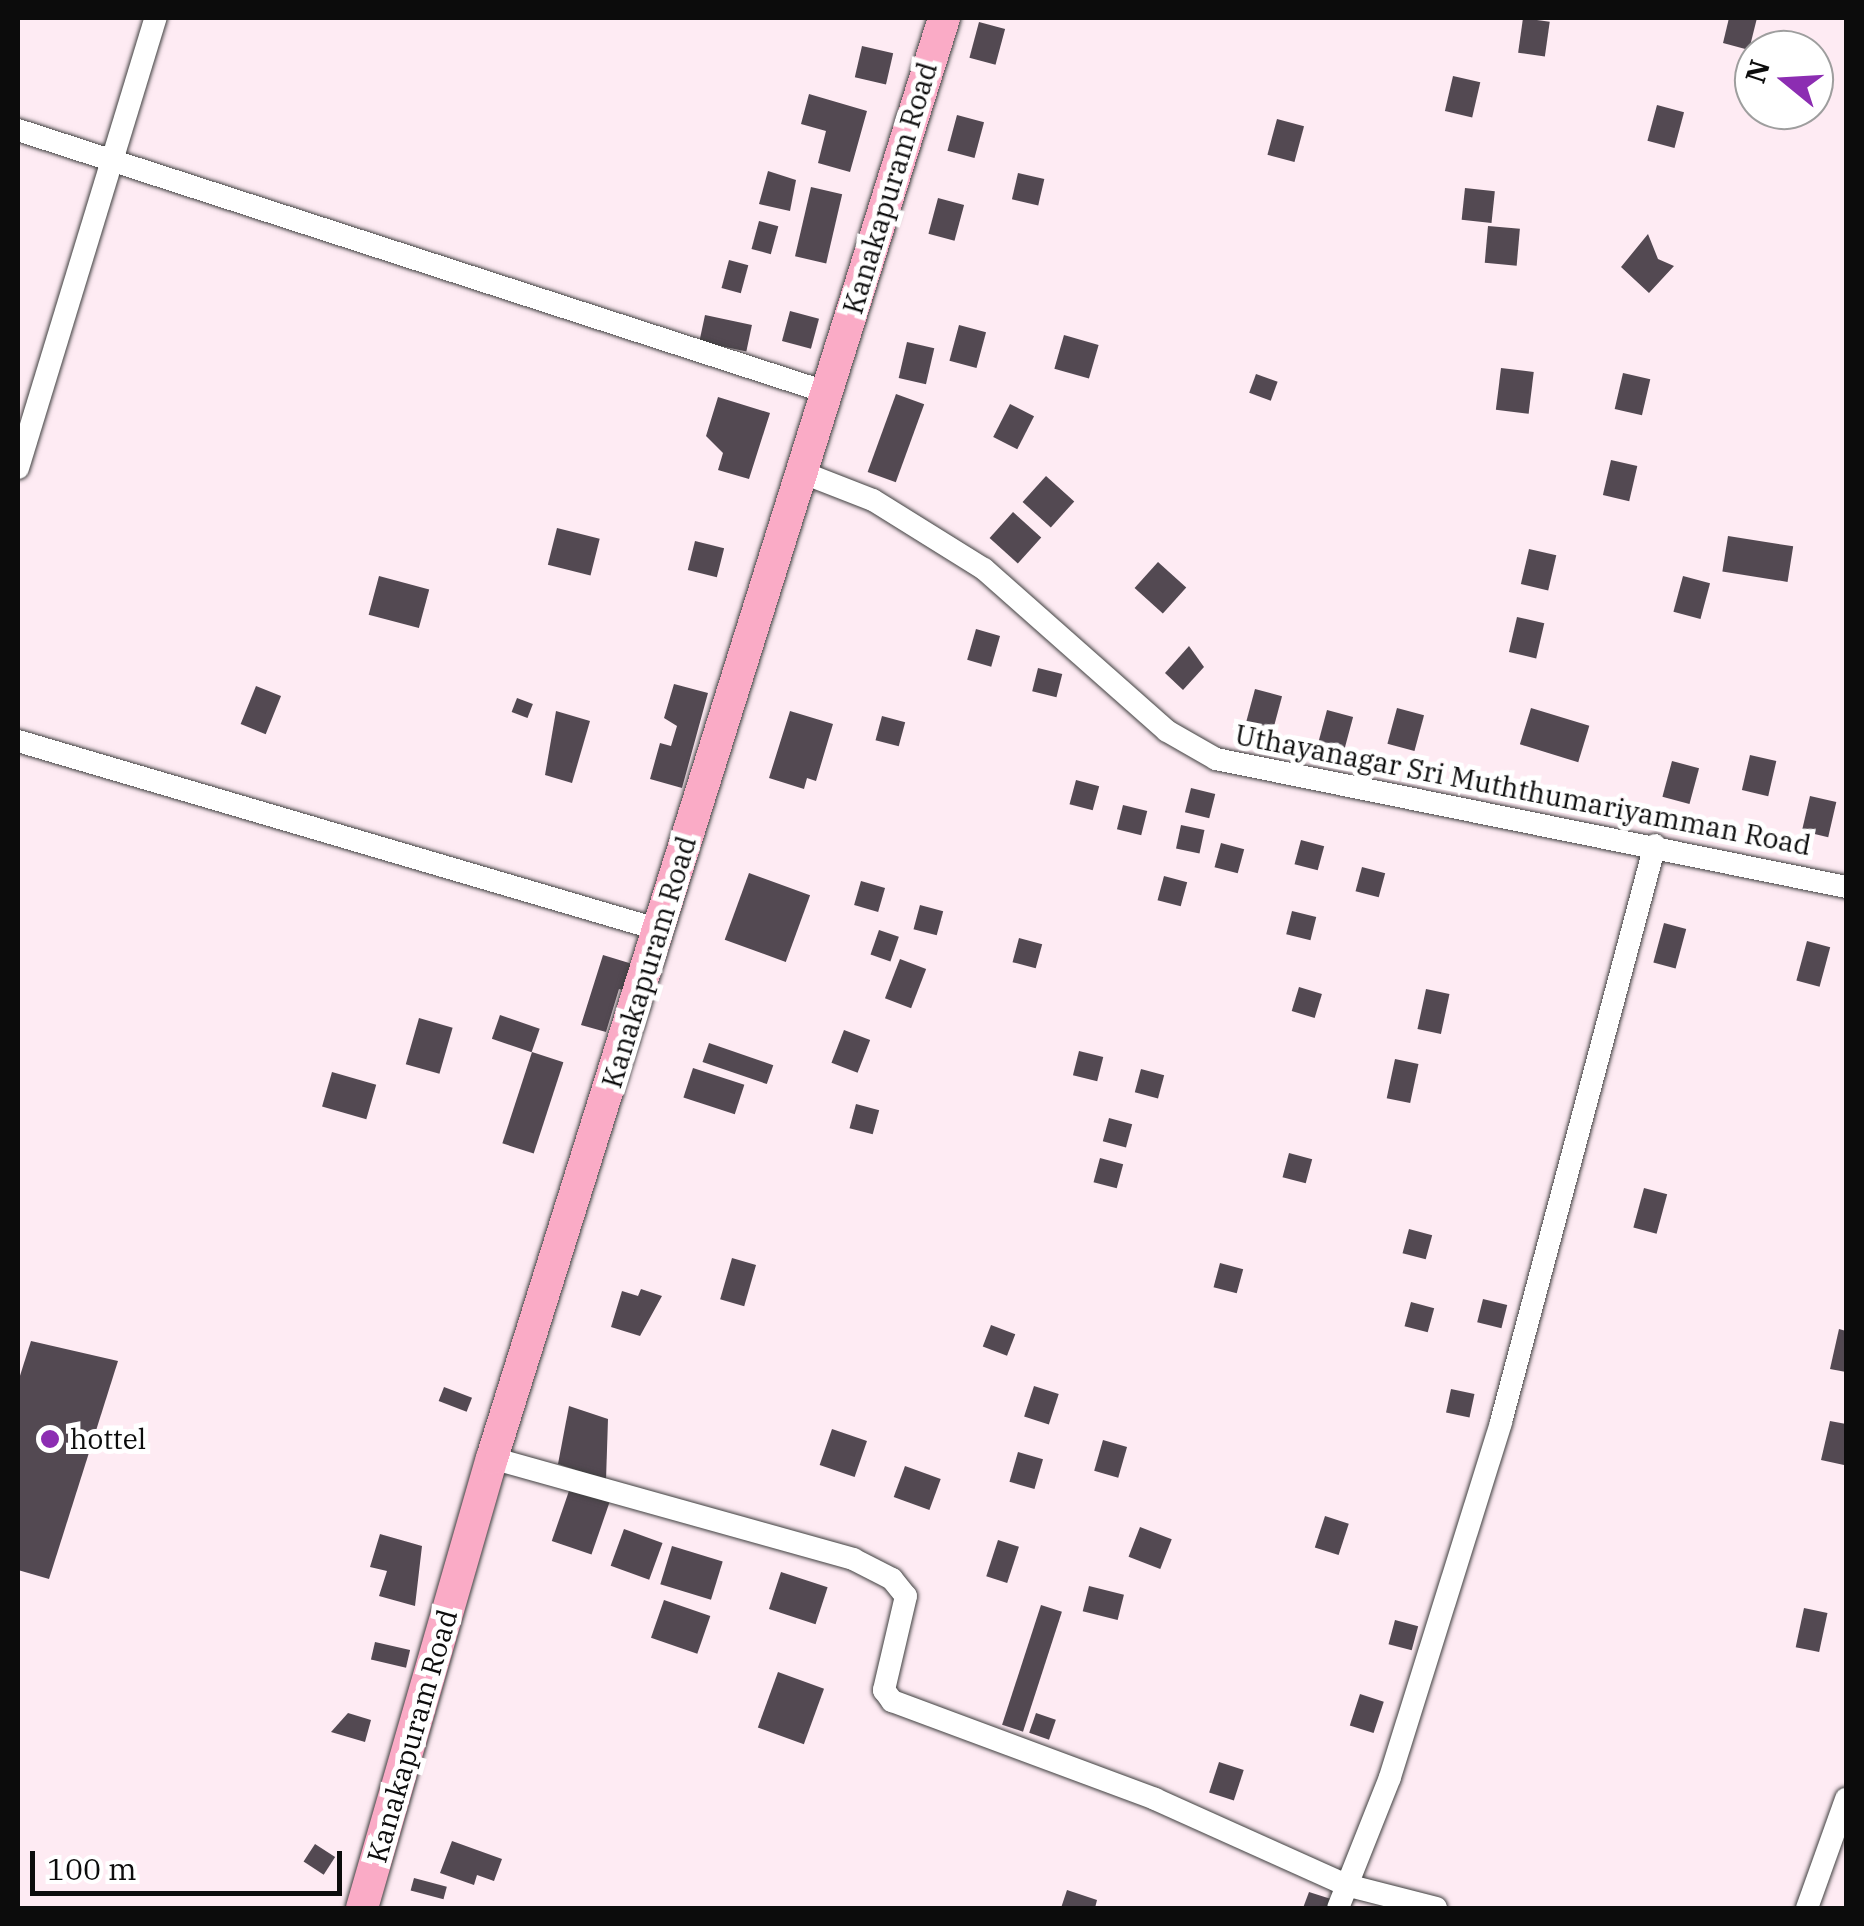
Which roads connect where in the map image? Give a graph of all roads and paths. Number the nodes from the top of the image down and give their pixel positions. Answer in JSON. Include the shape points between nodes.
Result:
{"nodes":[{"id":1,"x":156,"y":18,"type":"edge"},
{"id":2,"x":944,"y":18,"type":"edge"},
{"id":3,"x":18,"y":130,"type":"edge"},
{"id":4,"x":111,"y":164,"type":"junction"},
{"id":5,"x":826,"y":392,"type":"junction"},
{"id":6,"x":18,"y":468,"type":"edge"},
{"id":7,"x":801,"y":472,"type":"junction"},
{"id":8,"x":18,"y":742,"type":"edge"},
{"id":9,"x":1655,"y":845,"type":"junction"},
{"id":10,"x":1846,"y":887,"type":"edge"},
{"id":11,"x":660,"y":930,"type":"junction"},
{"id":12,"x":492,"y":1458,"type":"junction"},
{"id":13,"x":1846,"y":1798,"type":"edge"},
{"id":14,"x":1836,"y":1857,"type":"edge"},
{"id":15,"x":1346,"y":1886,"type":"junction"},
{"id":16,"x":362,"y":1908,"type":"edge"},
{"id":17,"x":1338,"y":1908,"type":"edge"},
{"id":18,"x":1436,"y":1908,"type":"edge"},
{"id":19,"x":1807,"y":1908,"type":"edge"}],
"edges":[{"from":1,"to":4,"type":"street"},
{"from":2,"to":5,"type":"street","name":"Kanakapuram Road"},
{"from":3,"to":4,"type":"street"},
{"from":4,"to":5,"type":"street"},
{"from":4,"to":6,"type":"street"},
{"from":5,"to":7,"type":"street","name":"Kanakapuram Road"},
{"from":7,"to":9,"type":"street","name":"Uthayanagar Sri Muththumariyamman Road","via":[[873,500],[984,569],[1167,731],[1216,759]]},
{"from":7,"to":11,"type":"street","name":"Kanakapuram Road"},
{"from":8,"to":11,"type":"street"},
{"from":9,"to":10,"type":"street","name":"Uthayanagar Sri Muththumariyamman Road"},
{"from":9,"to":15,"type":"street","via":[[1501,1422],[1390,1777]]},
{"from":11,"to":12,"type":"street","name":"Kanakapuram Road"},
{"from":12,"to":15,"type":"street","via":[[853,1559],[892,1578],[906,1596],[884,1690],[892,1702],[1155,1799]]},
{"from":12,"to":16,"type":"street","name":"Kanakapuram Road"},
{"from":13,"to":14,"type":"street"},
{"from":14,"to":19,"type":"street"},
{"from":15,"to":17,"type":"street"},
{"from":15,"to":18,"type":"street"}]}
